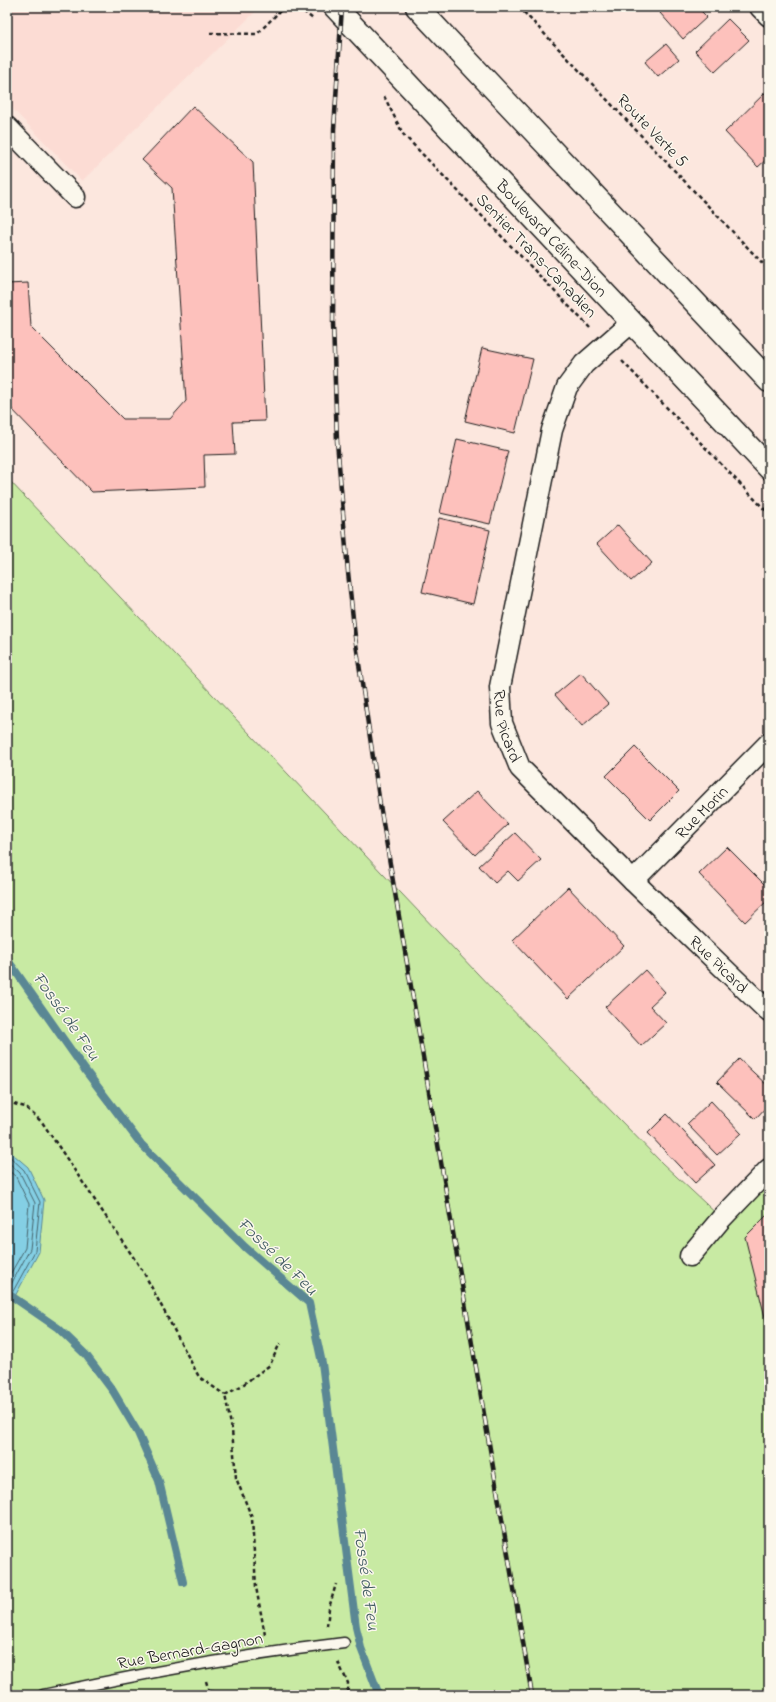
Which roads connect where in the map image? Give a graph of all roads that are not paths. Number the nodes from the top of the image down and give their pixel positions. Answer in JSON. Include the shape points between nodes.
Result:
{"nodes":[{"id":1,"x":335,"y":7,"type":"edge"},
{"id":2,"x":417,"y":7,"type":"edge"},
{"id":3,"x":760,"y":7,"type":"edge"},
{"id":4,"x":769,"y":16,"type":"edge"},
{"id":5,"x":7,"y":127,"type":"edge"},
{"id":6,"x":75,"y":197,"type":"dead end"},
{"id":7,"x":632,"y":322,"type":"junction"},
{"id":8,"x":769,"y":381,"type":"edge"},
{"id":9,"x":769,"y":468,"type":"edge"},
{"id":10,"x":769,"y":743,"type":"edge"},
{"id":11,"x":633,"y":881,"type":"junction"},
{"id":12,"x":769,"y":1012,"type":"edge"},
{"id":13,"x":769,"y":1169,"type":"edge"},
{"id":14,"x":690,"y":1256,"type":"dead end"},
{"id":15,"x":344,"y":1643,"type":"dead end"},
{"id":16,"x":43,"y":1695,"type":"edge"}],
"edges":[{"from":1,"to":7,"type":"main road","name":"Boulevard Céline-Dion"},
{"from":2,"to":8,"type":"main road"},
{"from":3,"to":4,"type":"street"},
{"from":5,"to":6,"type":"street"},
{"from":7,"to":9,"type":"main road","name":"Boulevard Céline-Dion"},
{"from":7,"to":11,"type":"street","name":"Rue Picard","via":[[584,364],[567,387],[552,430],[500,687],[502,724],[520,768]]},
{"from":10,"to":11,"type":"street","name":"Rue Morin"},
{"from":11,"to":12,"type":"street","name":"Rue Picard"},
{"from":13,"to":14,"type":"street"},
{"from":15,"to":16,"type":"lane","name":"Rue Bernard-Gagnon","via":[[121,1678]]}]}
